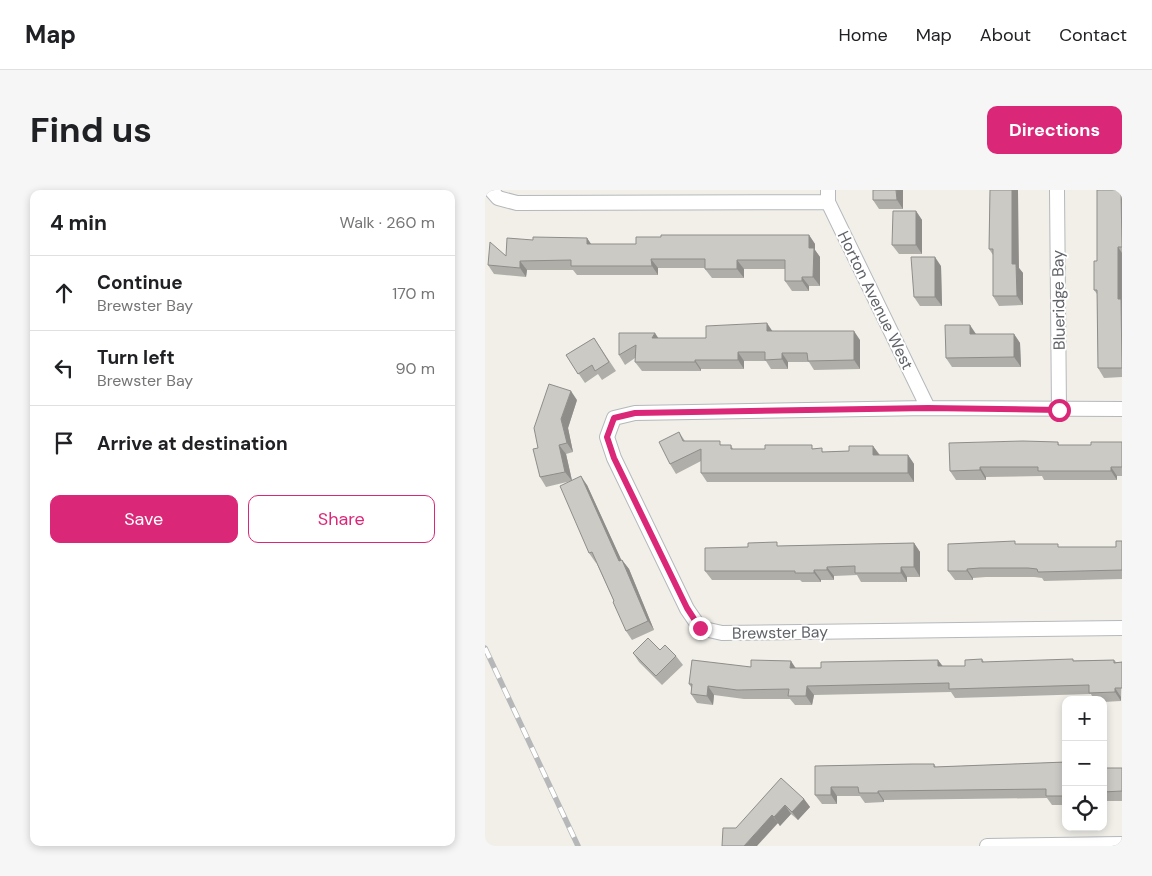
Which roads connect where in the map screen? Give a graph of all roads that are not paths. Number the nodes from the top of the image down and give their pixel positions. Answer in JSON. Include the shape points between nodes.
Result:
{"nodes":[{"id":1,"x":491,"y":190,"type":"edge"},
{"id":2,"x":1057,"y":190,"type":"edge"},
{"id":3,"x":828,"y":196,"type":"edge"},
{"id":4,"x":928,"y":408,"type":"junction"},
{"id":5,"x":1122,"y":409,"type":"edge"},
{"id":6,"x":1059,"y":410,"type":"junction"},
{"id":7,"x":1122,"y":628,"type":"edge"},
{"id":8,"x":1122,"y":844,"type":"edge"},
{"id":9,"x":987,"y":846,"type":"edge"}],
"edges":[{"from":1,"to":3,"type":"street","via":[[498,198],[517,203]]},
{"from":2,"to":6,"type":"street","name":"Blueridge Bay"},
{"from":3,"to":4,"type":"street","name":"Horton Avenue West"},
{"from":4,"to":6,"type":"street","name":"Brewster Bay"},
{"from":4,"to":7,"type":"street","name":"Brewster Bay","via":[[635,413],[614,418],[607,437],[687,608],[700,628],[722,633]]},
{"from":5,"to":6,"type":"street","name":"Brewster Bay"},
{"from":8,"to":9,"type":"street"}]}
